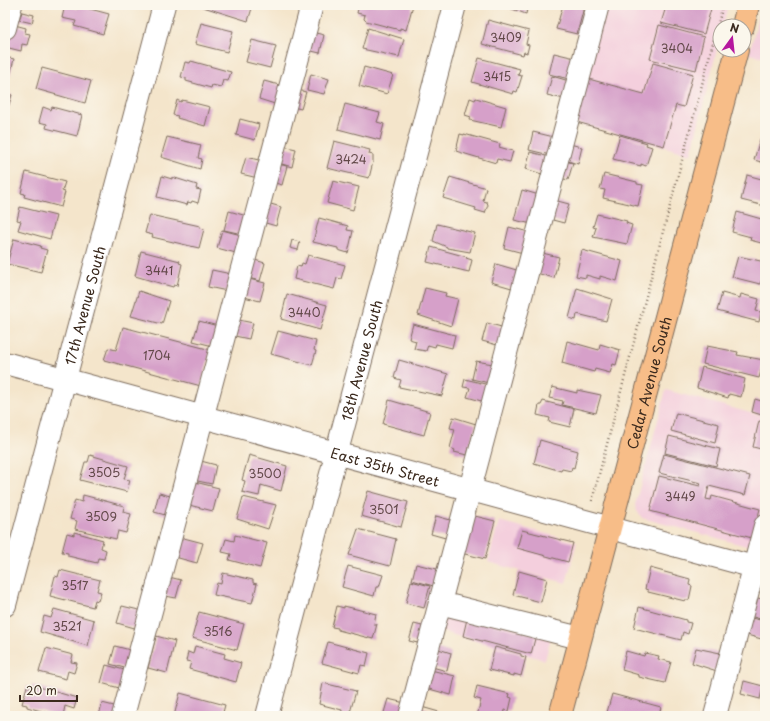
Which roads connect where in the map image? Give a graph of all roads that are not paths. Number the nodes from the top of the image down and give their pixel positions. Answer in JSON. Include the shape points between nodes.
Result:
{"nodes":[{"id":1,"x":11,"y":5,"type":"edge"},
{"id":2,"x":164,"y":5,"type":"edge"},
{"id":3,"x":312,"y":5,"type":"edge"},
{"id":4,"x":455,"y":5,"type":"edge"},
{"id":5,"x":598,"y":5,"type":"edge"},
{"id":6,"x":748,"y":5,"type":"edge"},
{"id":7,"x":745,"y":18,"type":"edge"},
{"id":8,"x":5,"y":28,"type":"edge"},
{"id":9,"x":735,"y":58,"type":"edge"},
{"id":10,"x":5,"y":363,"type":"edge"},
{"id":11,"x":65,"y":380,"type":"junction"},
{"id":12,"x":203,"y":417,"type":"junction"},
{"id":13,"x":337,"y":453,"type":"junction"},
{"id":14,"x":470,"y":491,"type":"junction"},
{"id":15,"x":765,"y":526,"type":"edge"},
{"id":16,"x":611,"y":529,"type":"junction"},
{"id":17,"x":760,"y":569,"type":"edge"},
{"id":18,"x":440,"y":603,"type":"junction"},
{"id":19,"x":5,"y":605,"type":"edge"},
{"id":20,"x":580,"y":638,"type":"junction"},
{"id":21,"x":123,"y":716,"type":"edge"},
{"id":22,"x":267,"y":716,"type":"edge"},
{"id":23,"x":410,"y":716,"type":"edge"},
{"id":24,"x":560,"y":716,"type":"edge"},
{"id":25,"x":715,"y":716,"type":"edge"}],
"edges":[{"from":1,"to":8,"type":"street"},
{"from":2,"to":11,"type":"street","name":"17th Avenue South"},
{"from":3,"to":12,"type":"street"},
{"from":4,"to":13,"type":"street","name":"18th Avenue South"},
{"from":5,"to":14,"type":"street"},
{"from":6,"to":7,"type":"main road"},
{"from":9,"to":16,"type":"main road","name":"Cedar Avenue South"},
{"from":10,"to":11,"type":"street","name":"East 35th Street"},
{"from":11,"to":12,"type":"street","name":"East 35th Street"},
{"from":11,"to":19,"type":"street","name":"17th Avenue South"},
{"from":12,"to":13,"type":"street","name":"East 35th Street"},
{"from":12,"to":21,"type":"street"},
{"from":13,"to":14,"type":"street","name":"East 35th Street"},
{"from":13,"to":22,"type":"street","name":"18th Avenue South"},
{"from":14,"to":16,"type":"street","name":"East 35th Street"},
{"from":14,"to":18,"type":"street"},
{"from":15,"to":17,"type":"street"},
{"from":16,"to":17,"type":"street","name":"East 35th Street"},
{"from":16,"to":20,"type":"main road","name":"Cedar Avenue South"},
{"from":17,"to":25,"type":"street"},
{"from":18,"to":20,"type":"street"},
{"from":18,"to":23,"type":"street"},
{"from":20,"to":24,"type":"main road","name":"Cedar Avenue South"}]}
